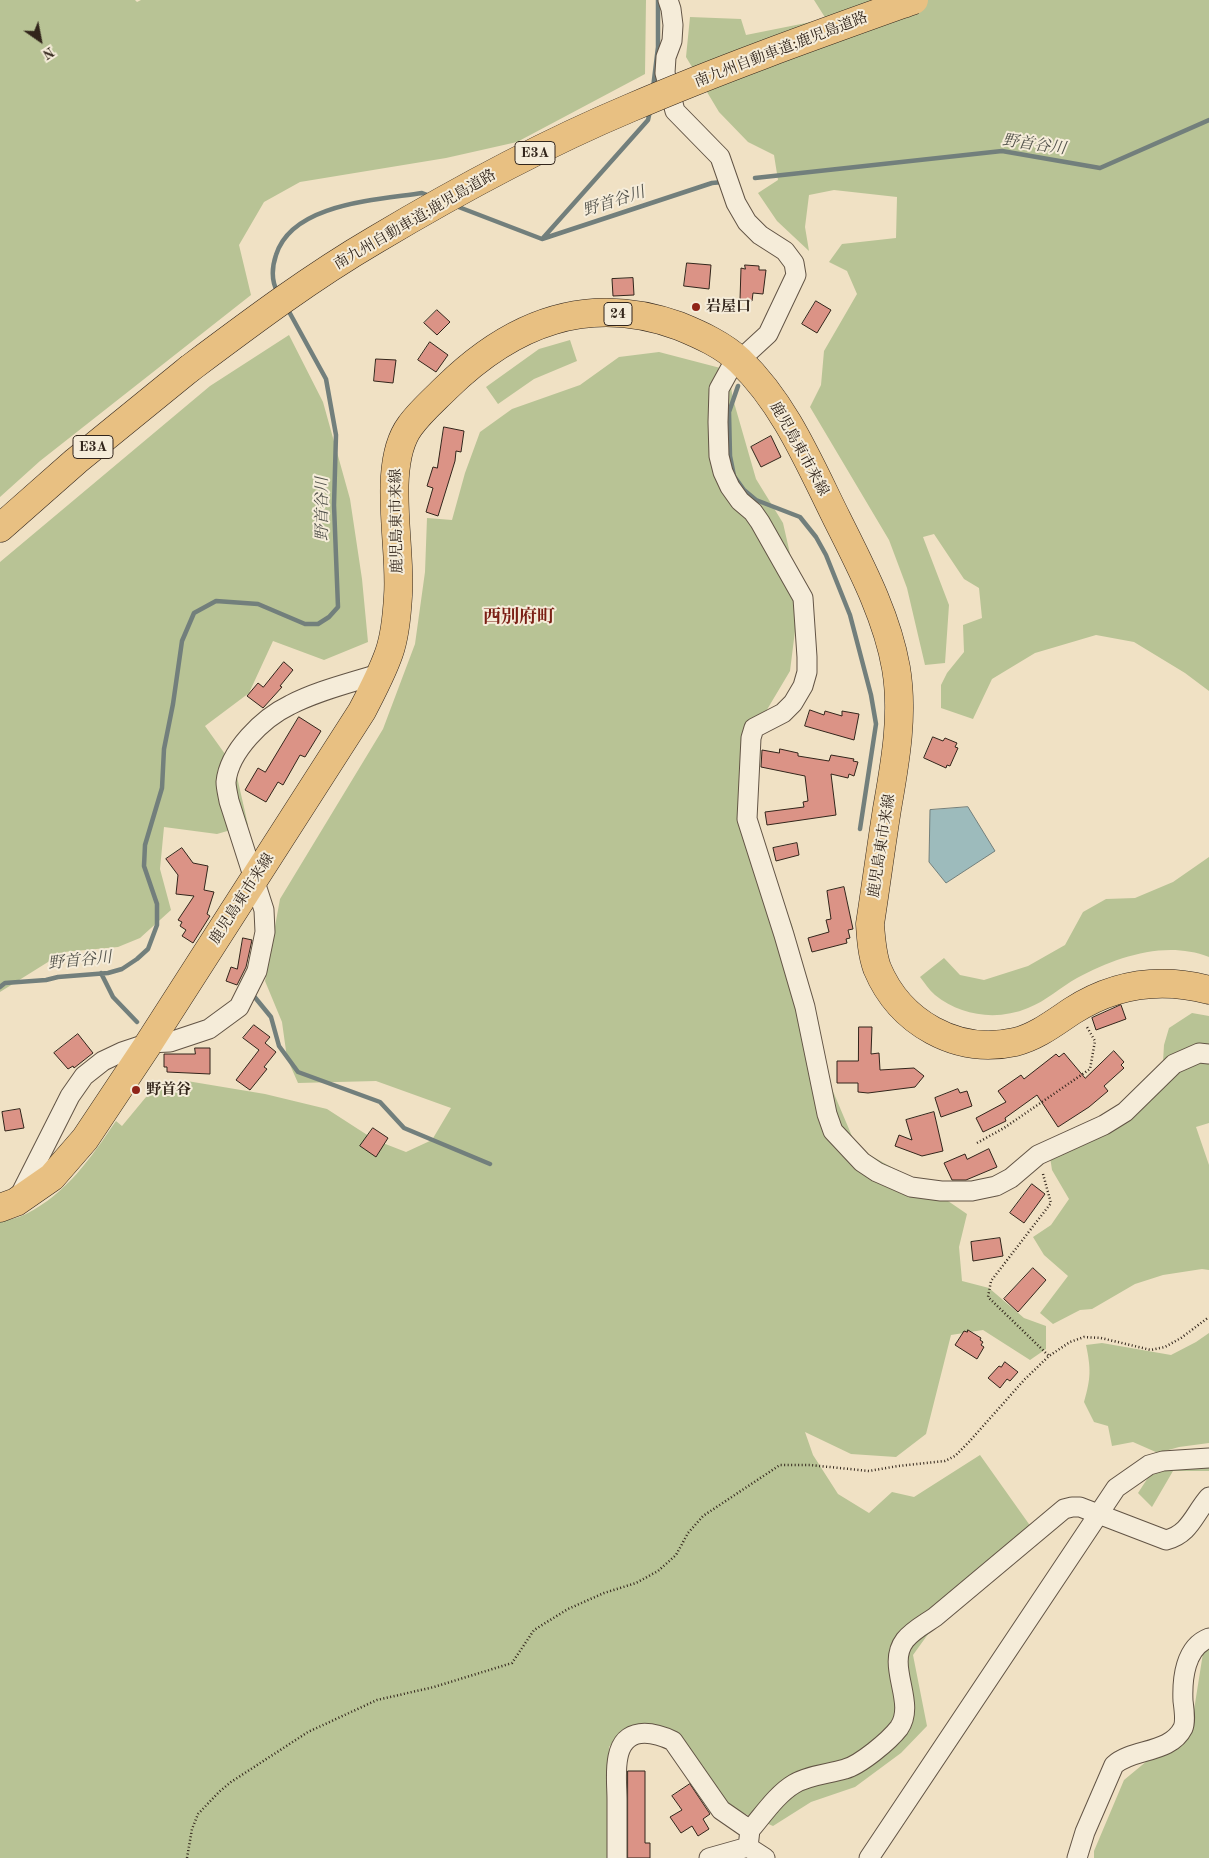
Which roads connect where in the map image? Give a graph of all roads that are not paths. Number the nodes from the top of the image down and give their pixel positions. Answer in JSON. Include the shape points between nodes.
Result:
{"nodes":[{"id":1,"x":668,"y":0,"type":"edge"},
{"id":2,"x":915,"y":0,"type":"edge"},
{"id":3,"x":740,"y":361,"type":"junction"},
{"id":4,"x":0,"y":528,"type":"edge"},
{"id":5,"x":381,"y":673,"type":"junction"},
{"id":6,"x":255,"y":879,"type":"junction"},
{"id":7,"x":1209,"y":990,"type":"edge"},
{"id":8,"x":149,"y":1044,"type":"junction"},
{"id":9,"x":1209,"y":1054,"type":"edge"},
{"id":10,"x":8,"y":1205,"type":"edge"},
{"id":11,"x":1209,"y":1458,"type":"edge"},
{"id":12,"x":1209,"y":1497,"type":"edge"},
{"id":13,"x":1098,"y":1514,"type":"junction"},
{"id":14,"x":1209,"y":1638,"type":"edge"},
{"id":15,"x":749,"y":1839,"type":"junction"},
{"id":16,"x":617,"y":1858,"type":"edge"},
{"id":17,"x":709,"y":1858,"type":"edge"},
{"id":18,"x":765,"y":1858,"type":"edge"},
{"id":19,"x":869,"y":1858,"type":"edge"},
{"id":20,"x":1077,"y":1858,"type":"edge"}],
"edges":[{"from":1,"to":3,"type":"street","via":[[673,25],[665,74],[675,111],[720,157],[736,203],[747,222],[760,235],[785,250],[794,263],[796,275],[768,334]]},
{"from":2,"to":4,"type":"main road","name":"南九州自動車道;鹿児島道路","number":"E3A","bridge":true,"via":[[764,54],[629,108],[506,166],[374,240],[266,312],[189,369]]},
{"from":3,"to":5,"type":"main road","name":"鹿児島東市来線","number":"24","via":[[726,349],[698,334],[662,320],[630,314],[564,316],[514,336],[453,382],[408,428],[397,456],[399,594],[390,650]]},
{"from":3,"to":7,"type":"main road","name":"鹿児島東市来線","number":"24","via":[[763,387],[802,449],[855,556],[889,637],[896,671],[896,752],[870,924],[877,968],[896,1003],[927,1028],[950,1039],[997,1044],[1016,1042],[1036,1034],[1091,999],[1113,990],[1154,982]]},
{"from":3,"to":9,"type":"street","via":[[730,369],[719,389],[719,456],[730,487],[760,522],[803,598],[807,657],[803,686],[793,703],[784,713],[754,728],[747,819],[805,1007],[833,1131],[862,1162],[911,1187],[972,1191],[996,1186],[1038,1156],[1104,1125],[1125,1112],[1174,1064],[1199,1053]]},
{"from":5,"to":6,"type":"main road","name":"鹿児島東市来線","number":"24","via":[[362,712]]},
{"from":5,"to":6,"type":"street","via":[[288,705],[242,744],[231,764],[226,783],[228,801]]},
{"from":6,"to":8,"type":"main road","name":"鹿児島東市来線","number":"24"},
{"from":6,"to":8,"type":"street","via":[[264,910],[265,932],[257,972],[239,1006],[209,1029],[170,1042]]},
{"from":8,"to":10,"type":"main road","name":"鹿児島東市来線","number":"24","via":[[67,1161],[52,1177]]},
{"from":8,"to":10,"type":"street","via":[[103,1061],[84,1076]]},
{"from":11,"to":13,"type":"street","via":[[1163,1461],[1149,1466],[1116,1488]]},
{"from":12,"to":13,"type":"street","via":[[1185,1530],[1166,1540]]},
{"from":13,"to":15,"type":"street","via":[[1080,1507],[1064,1510],[913,1632],[900,1650],[899,1670],[905,1713],[898,1728],[854,1767],[794,1784],[784,1792]]},
{"from":13,"to":19,"type":"street"},
{"from":14,"to":20,"type":"street","via":[[1191,1652],[1183,1686],[1184,1726],[1168,1744],[1120,1759],[1114,1765]]},
{"from":15,"to":16,"type":"street","via":[[721,1810],[673,1742],[643,1732],[625,1742],[617,1758]]},
{"from":15,"to":17,"type":"street"},
{"from":15,"to":18,"type":"street"}]}
